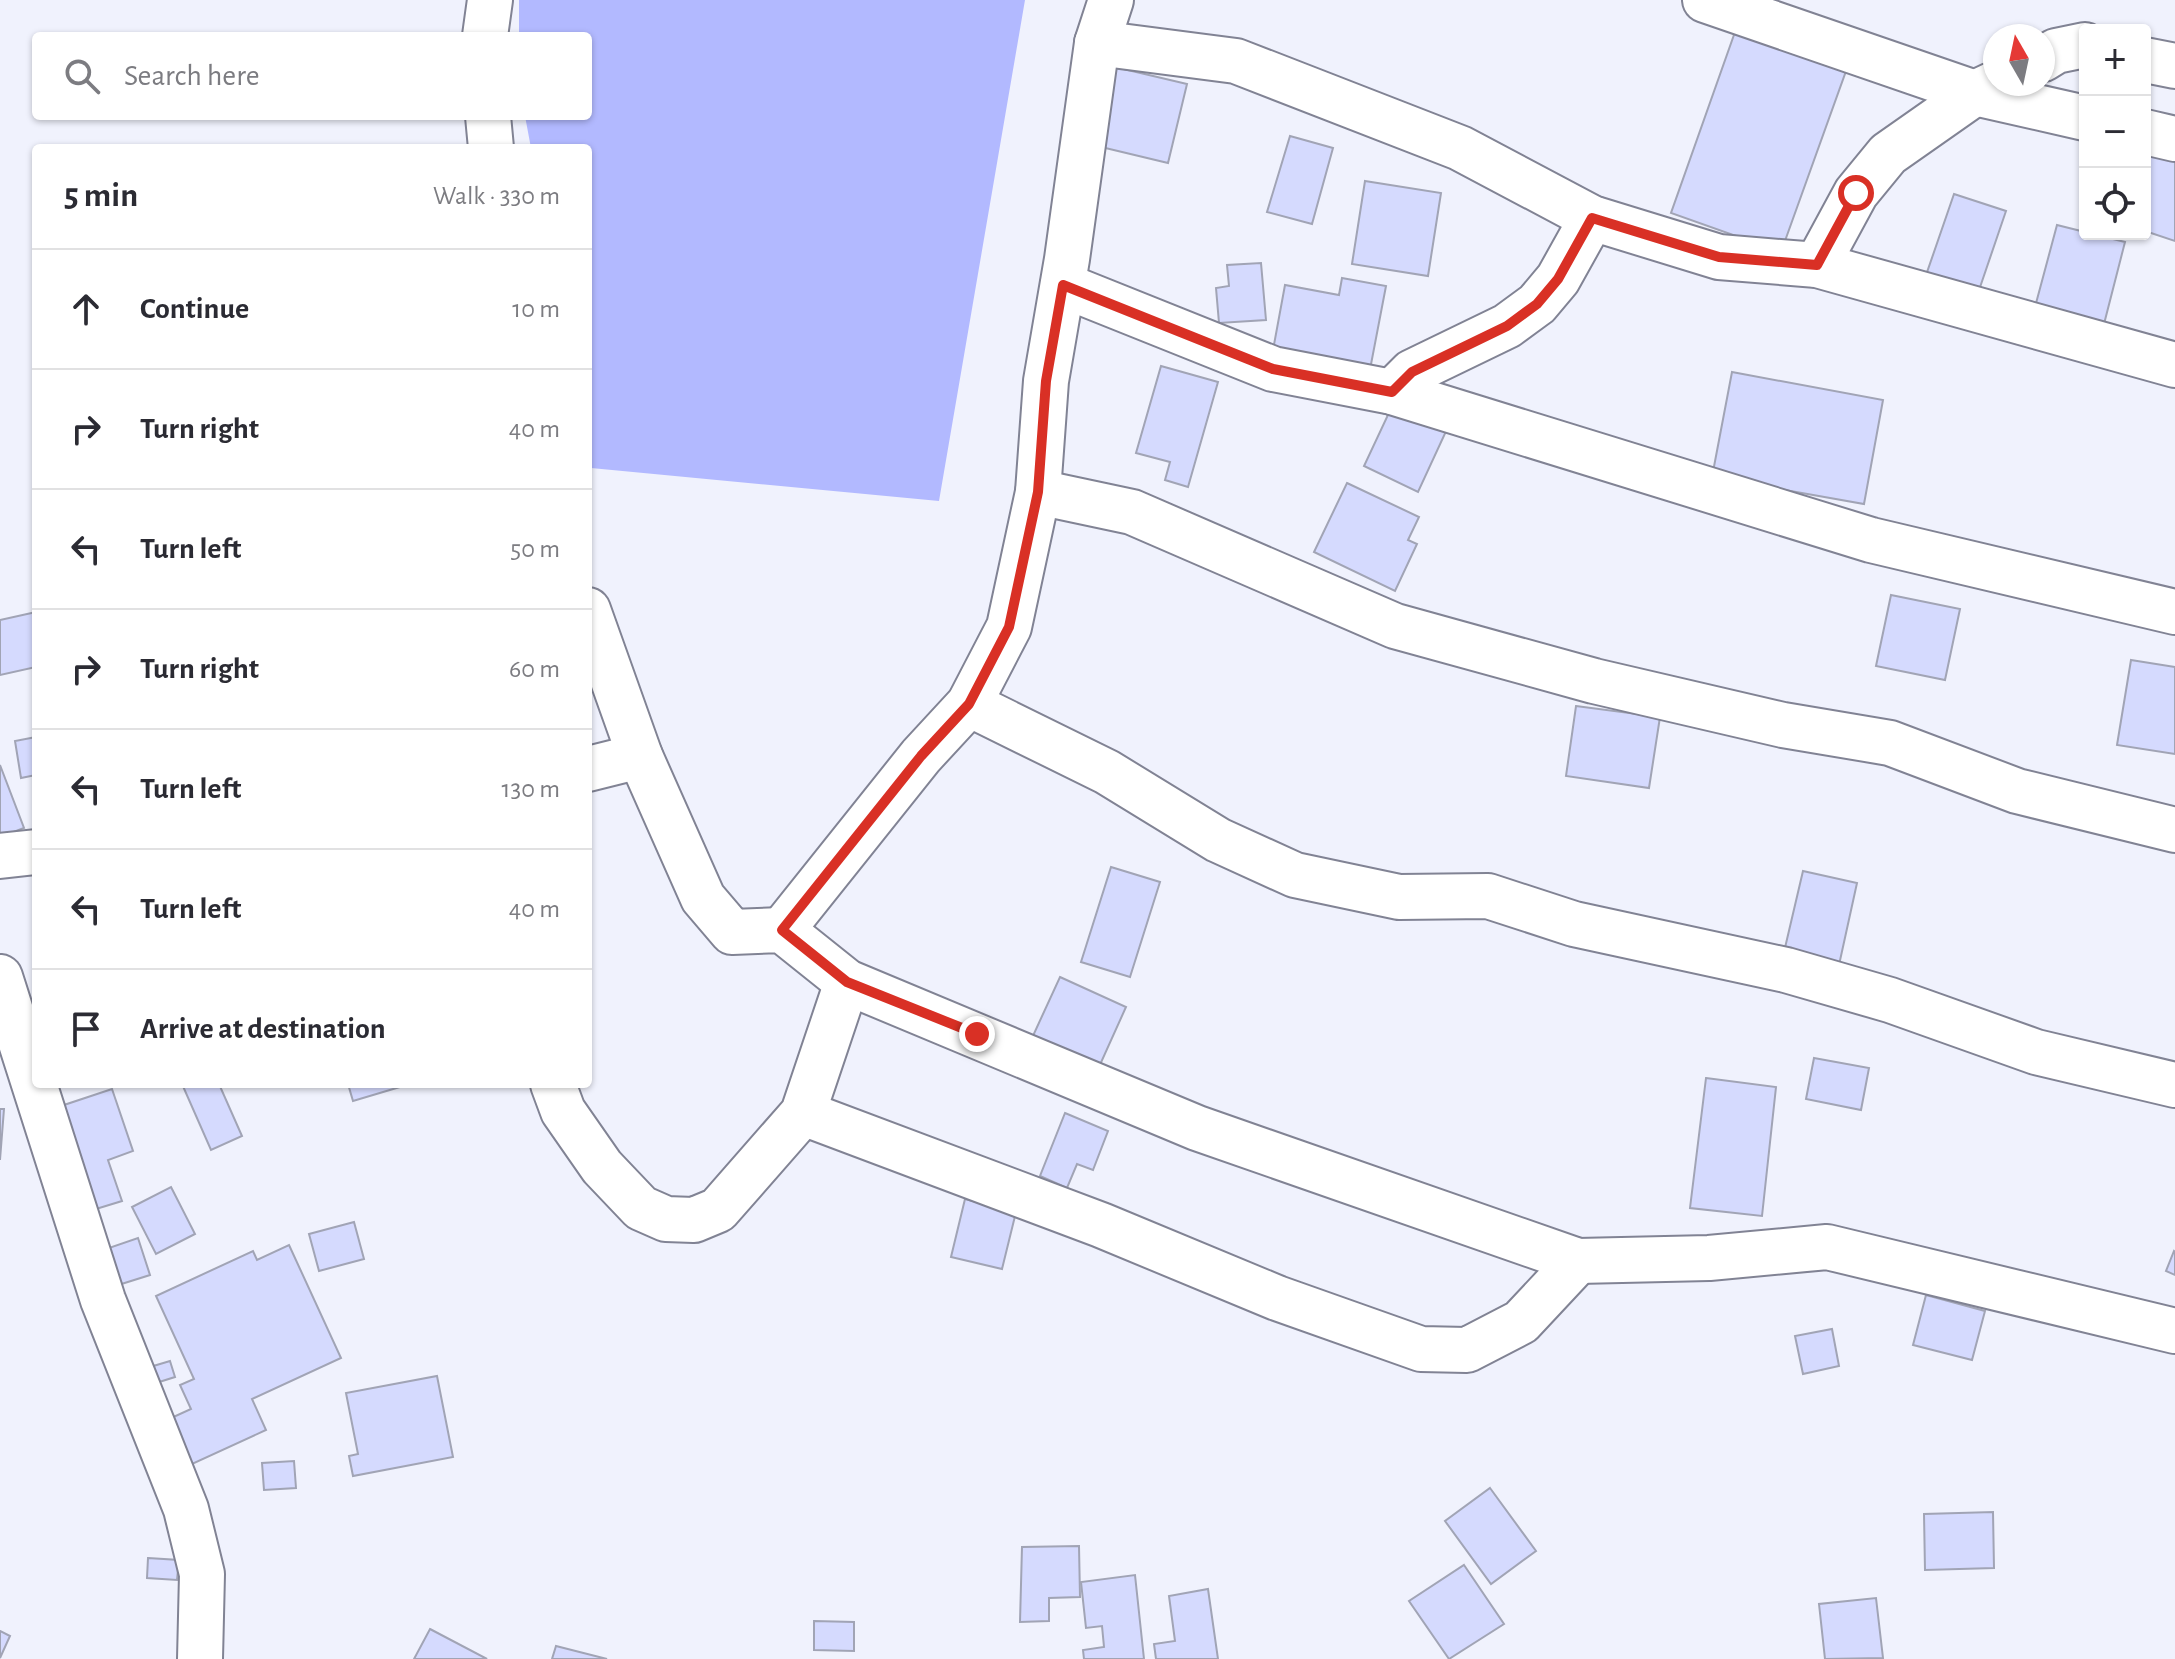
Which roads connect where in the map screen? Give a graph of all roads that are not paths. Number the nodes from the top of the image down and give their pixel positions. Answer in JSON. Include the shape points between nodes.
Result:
{"nodes":[{"id":1,"x":490,"y":0,"type":"edge"},
{"id":2,"x":1111,"y":0,"type":"edge"},
{"id":3,"x":1728,"y":4,"type":"edge"},
{"id":4,"x":486,"y":32,"type":"edge"},
{"id":5,"x":1097,"y":43,"type":"junction"},
{"id":6,"x":2079,"y":46,"type":"edge"},
{"id":7,"x":2055,"y":52,"type":"edge"},
{"id":8,"x":2151,"y":61,"type":"edge"},
{"id":9,"x":2175,"y":66,"type":"edge"},
{"id":10,"x":1983,"y":87,"type":"edge"},
{"id":11,"x":1983,"y":89,"type":"edge"},
{"id":12,"x":2012,"y":96,"type":"edge"},
{"id":13,"x":2079,"y":116,"type":"edge"},
{"id":14,"x":488,"y":120,"type":"edge"},
{"id":15,"x":2151,"y":133,"type":"edge"},
{"id":16,"x":2175,"y":139,"type":"edge"},
{"id":17,"x":491,"y":144,"type":"edge"},
{"id":18,"x":1592,"y":218,"type":"junction"},
{"id":19,"x":1817,"y":265,"type":"junction"},
{"id":20,"x":1063,"y":285,"type":"junction"},
{"id":21,"x":2175,"y":365,"type":"edge"},
{"id":22,"x":1392,"y":392,"type":"junction"},
{"id":23,"x":1038,"y":492,"type":"junction"},
{"id":24,"x":2175,"y":612,"type":"edge"},
{"id":25,"x":592,"y":621,"type":"edge"},
{"id":26,"x":969,"y":704,"type":"junction"},
{"id":27,"x":640,"y":756,"type":"junction"},
{"id":28,"x":592,"y":768,"type":"edge"},
{"id":29,"x":2175,"y":830,"type":"edge"},
{"id":30,"x":32,"y":852,"type":"edge"},
{"id":31,"x":0,"y":856,"type":"edge"},
{"id":32,"x":782,"y":930,"type":"junction"},
{"id":33,"x":0,"y":977,"type":"edge"},
{"id":34,"x":847,"y":982,"type":"junction"},
{"id":35,"x":15,"y":1072,"type":"edge"},
{"id":36,"x":2175,"y":1085,"type":"edge"},
{"id":37,"x":554,"y":1088,"type":"edge"},
{"id":38,"x":803,"y":1113,"type":"junction"},
{"id":39,"x":1578,"y":1261,"type":"junction"},
{"id":40,"x":2175,"y":1331,"type":"edge"},
{"id":41,"x":200,"y":1659,"type":"edge"}],
"edges":[{"from":1,"to":4,"type":"street"},
{"from":2,"to":5,"type":"street"},
{"from":3,"to":10,"type":"street"},
{"from":5,"to":18,"type":"street","via":[[1236,61],[1460,148]]},
{"from":5,"to":20,"type":"street"},
{"from":6,"to":7,"type":"street"},
{"from":8,"to":9,"type":"street"},
{"from":11,"to":19,"type":"street","via":[[1888,154],[1856,193]]},
{"from":12,"to":13,"type":"street"},
{"from":14,"to":17,"type":"street"},
{"from":15,"to":16,"type":"street"},
{"from":18,"to":19,"type":"street","via":[[1719,257]]},
{"from":18,"to":22,"type":"street","via":[[1558,279],[1537,304],[1507,326],[1412,372]]},
{"from":19,"to":21,"type":"street"},
{"from":20,"to":22,"type":"street","via":[[1273,369]]},
{"from":20,"to":23,"type":"street","via":[[1046,381]]},
{"from":22,"to":24,"type":"street","via":[[1871,540]]},
{"from":23,"to":26,"type":"street","via":[[1009,627]]},
{"from":23,"to":29,"type":"street","via":[[1132,512],[1395,626],[1594,681],[1783,725],[1890,743],[2017,791]]},
{"from":25,"to":27,"type":"street"},
{"from":26,"to":32,"type":"street"},
{"from":26,"to":36,"type":"street","via":[[1107,772],[1218,840],[1295,875],[1399,897],[1488,896],[1574,924],[1786,970],[2036,1052]]},
{"from":27,"to":28,"type":"street"},
{"from":27,"to":32,"type":"street","via":[[703,898],[732,932]]},
{"from":30,"to":31,"type":"street"},
{"from":32,"to":34,"type":"street"},
{"from":33,"to":35,"type":"street"},
{"from":34,"to":38,"type":"street"},
{"from":34,"to":39,"type":"street","via":[[1197,1128]]},
{"from":35,"to":41,"type":"street","via":[[186,1509],[202,1574]]},
{"from":37,"to":38,"type":"street","via":[[563,1111],[602,1167],[641,1208],[666,1219],[694,1220],[718,1210]]},
{"from":38,"to":39,"type":"street","via":[[1421,1349],[1467,1350],[1521,1322]]},
{"from":39,"to":40,"type":"street","via":[[1709,1258],[1827,1247]]}]}
